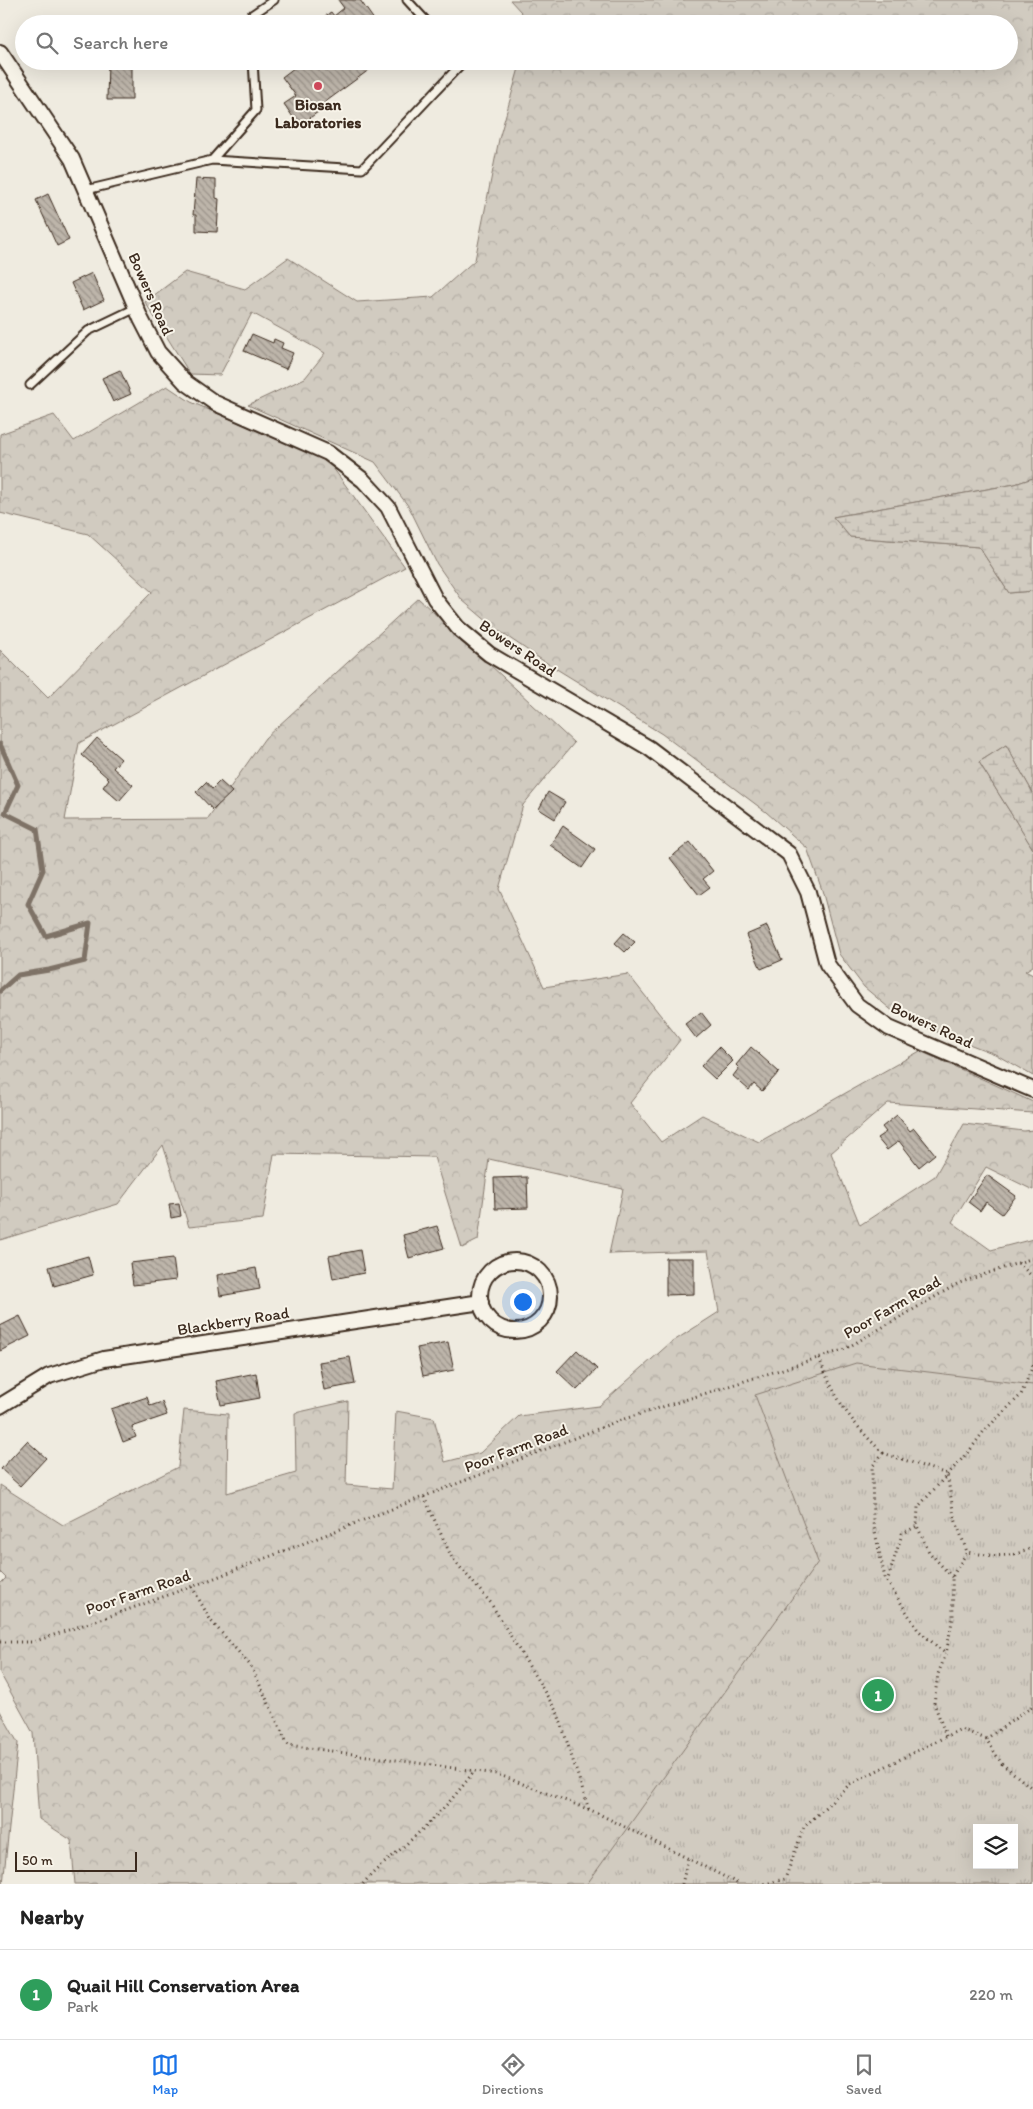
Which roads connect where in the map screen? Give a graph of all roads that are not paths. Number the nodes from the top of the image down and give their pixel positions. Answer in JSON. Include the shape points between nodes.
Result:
{"nodes":[{"id":1,"x":274,"y":0,"type":"edge"},
{"id":2,"x":407,"y":0,"type":"edge"},
{"id":3,"x":252,"y":15,"type":"edge"},
{"id":4,"x":421,"y":15,"type":"edge"},
{"id":5,"x":0,"y":52,"type":"edge"},
{"id":6,"x":254,"y":70,"type":"edge"},
{"id":7,"x":456,"y":70,"type":"edge"},
{"id":8,"x":212,"y":160,"type":"junction"},
{"id":9,"x":86,"y":190,"type":"junction"},
{"id":10,"x":136,"y":308,"type":"junction"},
{"id":11,"x":30,"y":385,"type":"dead end"},
{"id":12,"x":1033,"y":1090,"type":"edge"},
{"id":13,"x":481,"y":1302,"type":"junction"},
{"id":14,"x":0,"y":1406,"type":"edge"}],
"edges":[{"from":1,"to":3,"type":"lane"},
{"from":2,"to":4,"type":"lane"},
{"from":5,"to":9,"type":"street","name":"Bowers Road","via":[[72,160]]},
{"from":6,"to":8,"type":"lane","via":[[256,110]]},
{"from":7,"to":8,"type":"lane","via":[[362,169]]},
{"from":8,"to":9,"type":"lane"},
{"from":9,"to":10,"type":"street","name":"Bowers Road"},
{"from":10,"to":11,"type":"lane","via":[[88,331]]},
{"from":10,"to":12,"type":"street","name":"Bowers Road","via":[[158,352],[185,382],[215,403],[328,453],[363,480],[388,507],[435,599],[458,628],[481,648],[649,748],[789,854],[808,892],[826,964],[857,1005],[888,1028]]},
{"from":13,"to":13,"type":"street","via":[[493,1322],[504,1328],[522,1330],[542,1318],[550,1302],[550,1290],[542,1273],[533,1266],[509,1261],[489,1273],[483,1284]]},
{"from":13,"to":14,"type":"street","name":"Blackberry Road","via":[[104,1359],[49,1376]]}]}
